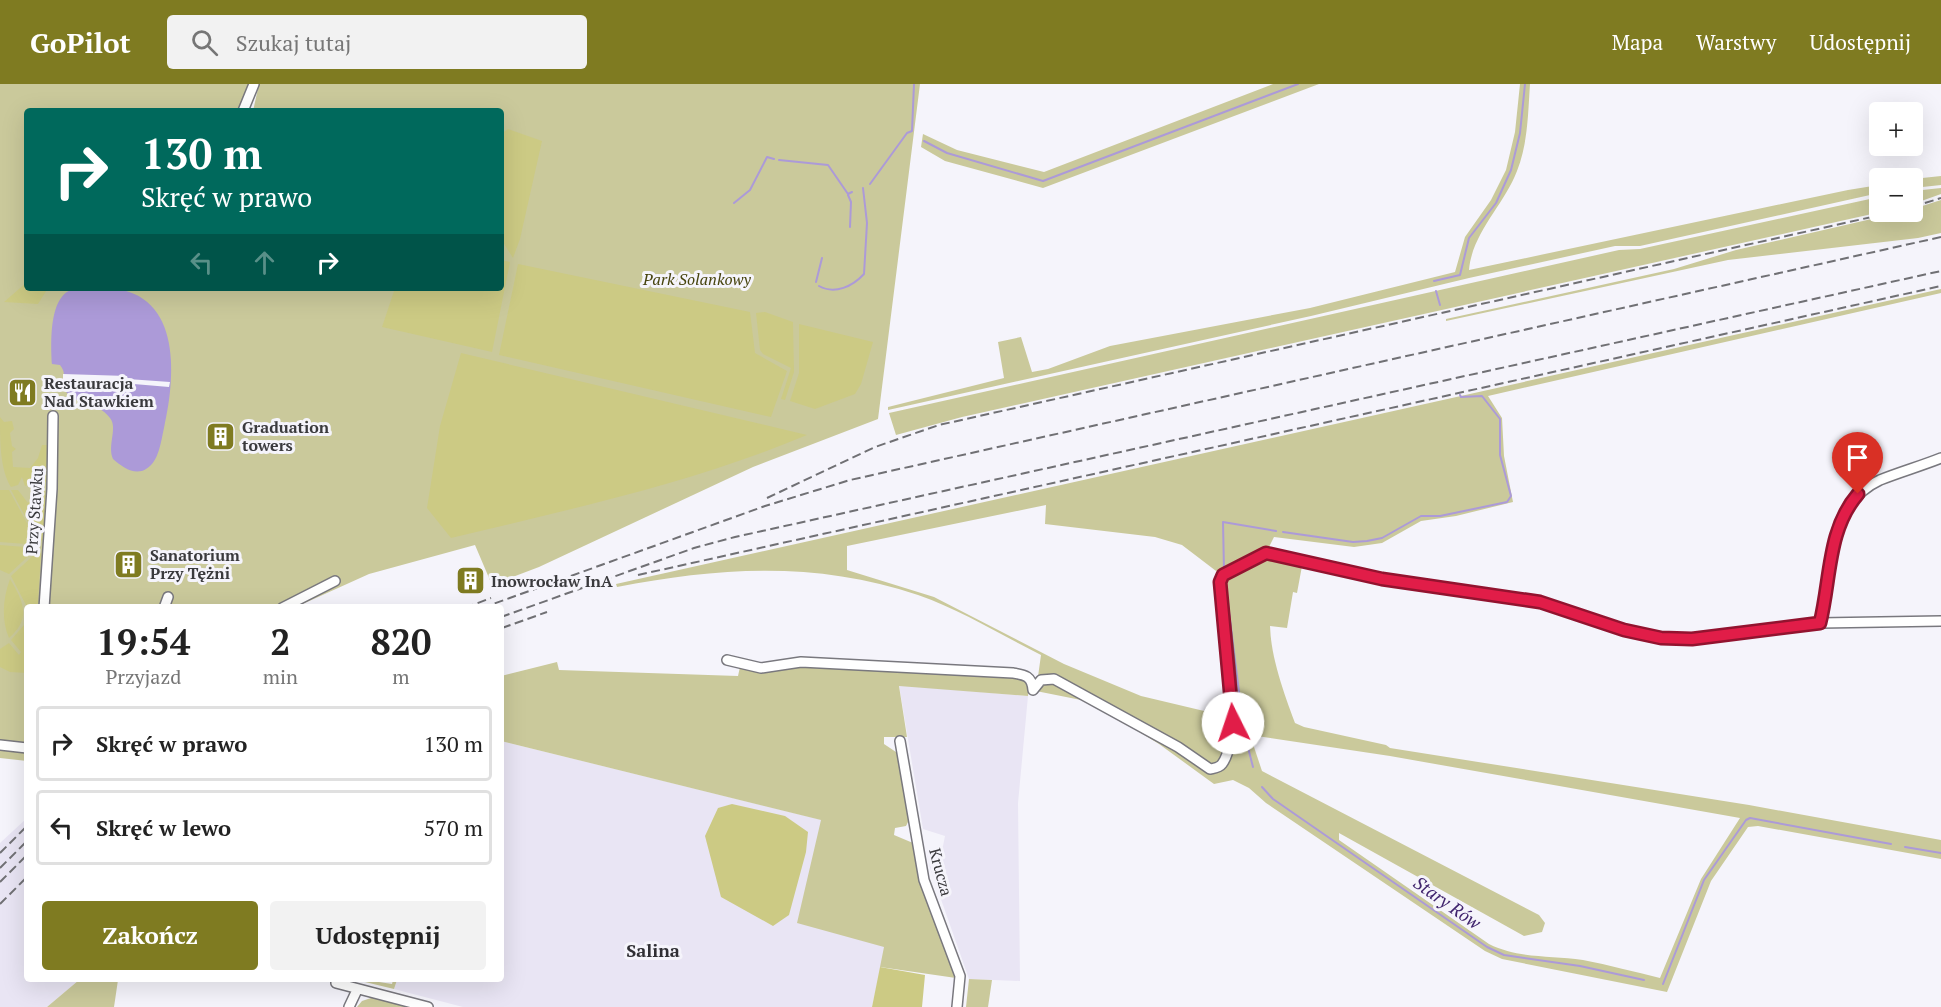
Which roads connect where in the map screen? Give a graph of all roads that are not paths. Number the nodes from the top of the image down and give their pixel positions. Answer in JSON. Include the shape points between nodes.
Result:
{"nodes":[{"id":1,"x":254,"y":84,"type":"edge"},
{"id":2,"x":244,"y":108,"type":"edge"},
{"id":3,"x":53,"y":416,"type":"dead end"},
{"id":4,"x":1941,"y":458,"type":"edge"},
{"id":5,"x":335,"y":581,"type":"dead end"},
{"id":6,"x":168,"y":597,"type":"dead end"},
{"id":7,"x":44,"y":604,"type":"edge"},
{"id":8,"x":165,"y":604,"type":"edge"},
{"id":9,"x":290,"y":604,"type":"edge"},
{"id":10,"x":1941,"y":621,"type":"edge"},
{"id":11,"x":1820,"y":623,"type":"junction"},
{"id":12,"x":727,"y":660,"type":"dead end"},
{"id":13,"x":900,"y":741,"type":"dead end"},
{"id":14,"x":0,"y":745,"type":"edge"},
{"id":15,"x":24,"y":748,"type":"edge"},
{"id":16,"x":336,"y":983,"type":"dead end"},
{"id":17,"x":357,"y":990,"type":"junction"},
{"id":18,"x":350,"y":1007,"type":"edge"},
{"id":19,"x":428,"y":1007,"type":"edge"},
{"id":20,"x":957,"y":1007,"type":"edge"}],
"edges":[{"from":1,"to":2,"type":"street"},
{"from":3,"to":7,"type":"street","name":"Przy Stawku"},
{"from":4,"to":11,"type":"street","via":[[1879,481],[1858,494],[1845,509],[1835,532]]},
{"from":5,"to":9,"type":"street"},
{"from":6,"to":8,"type":"street"},
{"from":10,"to":11,"type":"street"},
{"from":11,"to":12,"type":"street","via":[[1692,639],[1661,638],[1540,602],[1382,579],[1266,553],[1223,575],[1220,582],[1233,723],[1224,762],[1210,769],[1178,747],[1054,679],[1041,680],[1033,690],[1029,677],[1013,673],[801,662],[760,668]]},
{"from":13,"to":20,"type":"street","name":"Krucza","via":[[924,880],[960,976]]},
{"from":14,"to":15,"type":"street"},
{"from":16,"to":17,"type":"street"},
{"from":17,"to":18,"type":"street"},
{"from":17,"to":19,"type":"street"}]}
